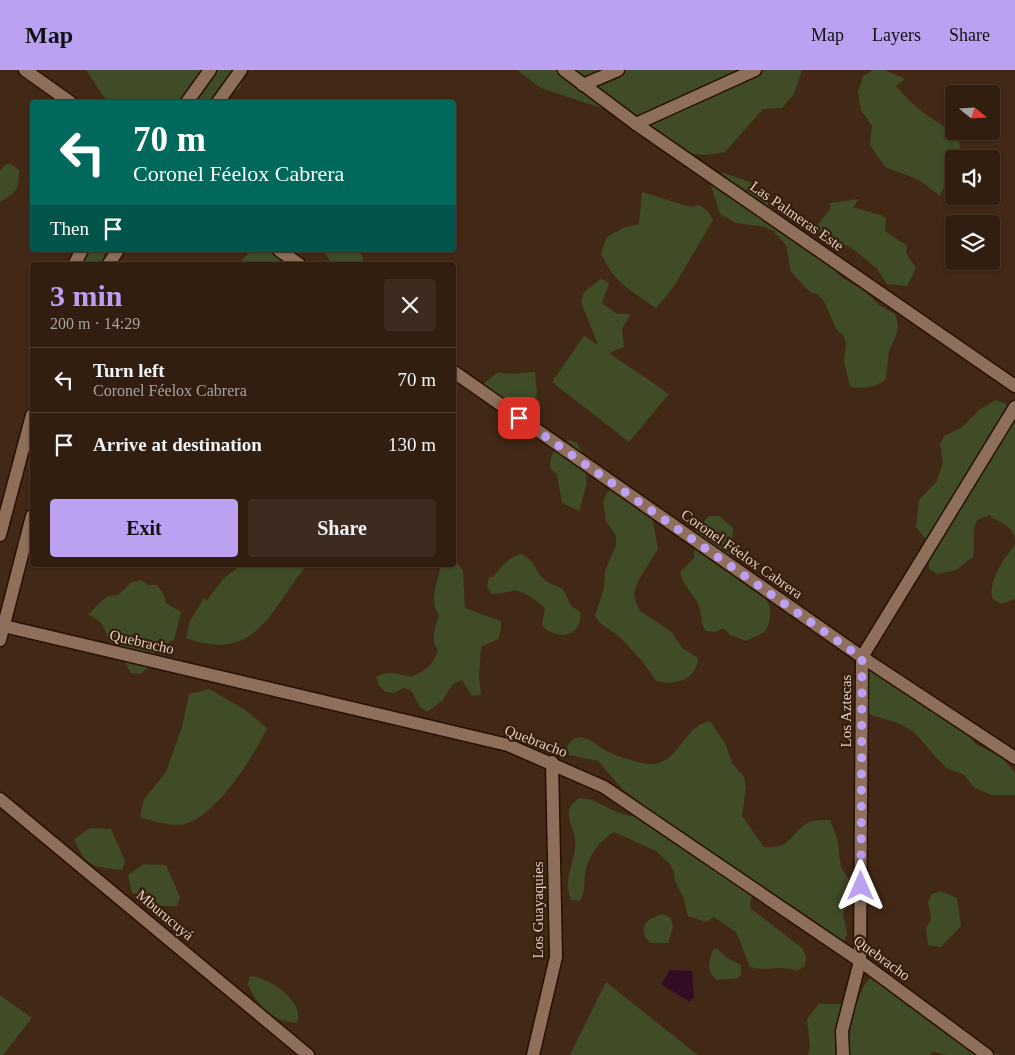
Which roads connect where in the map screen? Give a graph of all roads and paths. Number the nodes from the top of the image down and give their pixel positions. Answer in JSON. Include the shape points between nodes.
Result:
{"nodes":[{"id":1,"x":25,"y":70,"type":"edge"},
{"id":2,"x":210,"y":70,"type":"edge"},
{"id":3,"x":241,"y":70,"type":"edge"},
{"id":4,"x":564,"y":70,"type":"edge"},
{"id":5,"x":618,"y":70,"type":"edge"},
{"id":6,"x":755,"y":70,"type":"edge"},
{"id":7,"x":583,"y":85,"type":"junction"},
{"id":8,"x":67,"y":100,"type":"edge"},
{"id":9,"x":188,"y":100,"type":"edge"},
{"id":10,"x":219,"y":100,"type":"edge"},
{"id":11,"x":636,"y":124,"type":"junction"},
{"id":12,"x":281,"y":252,"type":"edge"},
{"id":13,"x":296,"y":262,"type":"edge"},
{"id":14,"x":456,"y":373,"type":"edge"},
{"id":15,"x":1015,"y":386,"type":"edge"},
{"id":16,"x":1015,"y":407,"type":"edge"},
{"id":17,"x":30,"y":422,"type":"edge"},
{"id":18,"x":30,"y":523,"type":"edge"},
{"id":19,"x":0,"y":535,"type":"edge"},
{"id":20,"x":2,"y":626,"type":"edge"},
{"id":21,"x":0,"y":640,"type":"edge"},
{"id":22,"x":862,"y":658,"type":"junction"},
{"id":23,"x":1015,"y":758,"type":"edge"},
{"id":24,"x":552,"y":762,"type":"junction"},
{"id":25,"x":0,"y":799,"type":"edge"},
{"id":26,"x":860,"y":962,"type":"junction"},
{"id":27,"x":308,"y":1055,"type":"edge"},
{"id":28,"x":533,"y":1055,"type":"edge"},
{"id":29,"x":843,"y":1055,"type":"edge"},
{"id":30,"x":987,"y":1055,"type":"edge"}],
"edges":[{"from":1,"to":8,"type":"street"},
{"from":2,"to":9,"type":"street"},
{"from":3,"to":10,"type":"street"},
{"from":4,"to":7,"type":"street","name":"Las Palmeras Este"},
{"from":5,"to":7,"type":"street"},
{"from":6,"to":11,"type":"street"},
{"from":7,"to":11,"type":"street","name":"Las Palmeras Este"},
{"from":11,"to":15,"type":"street","name":"Las Palmeras Este"},
{"from":12,"to":13,"type":"street"},
{"from":14,"to":22,"type":"street","name":"Coronel Féelox Cabrera"},
{"from":16,"to":22,"type":"street","name":"Los Aztecas"},
{"from":17,"to":19,"type":"street"},
{"from":18,"to":20,"type":"street"},
{"from":20,"to":21,"type":"street"},
{"from":20,"to":24,"type":"street","name":"Quebracho","via":[[508,745]]},
{"from":22,"to":23,"type":"street","name":"Coronel Féelox Cabrera"},
{"from":22,"to":26,"type":"street","name":"Los Aztecas"},
{"from":24,"to":26,"type":"street","name":"Quebracho","via":[[604,787]]},
{"from":24,"to":28,"type":"street","name":"Los Guayaquies","via":[[556,957]]},
{"from":25,"to":27,"type":"street","name":"Mburucuyá"},
{"from":26,"to":29,"type":"street","name":"Los Aztecas","via":[[842,1031]]},
{"from":26,"to":30,"type":"street","name":"Quebracho"}]}
